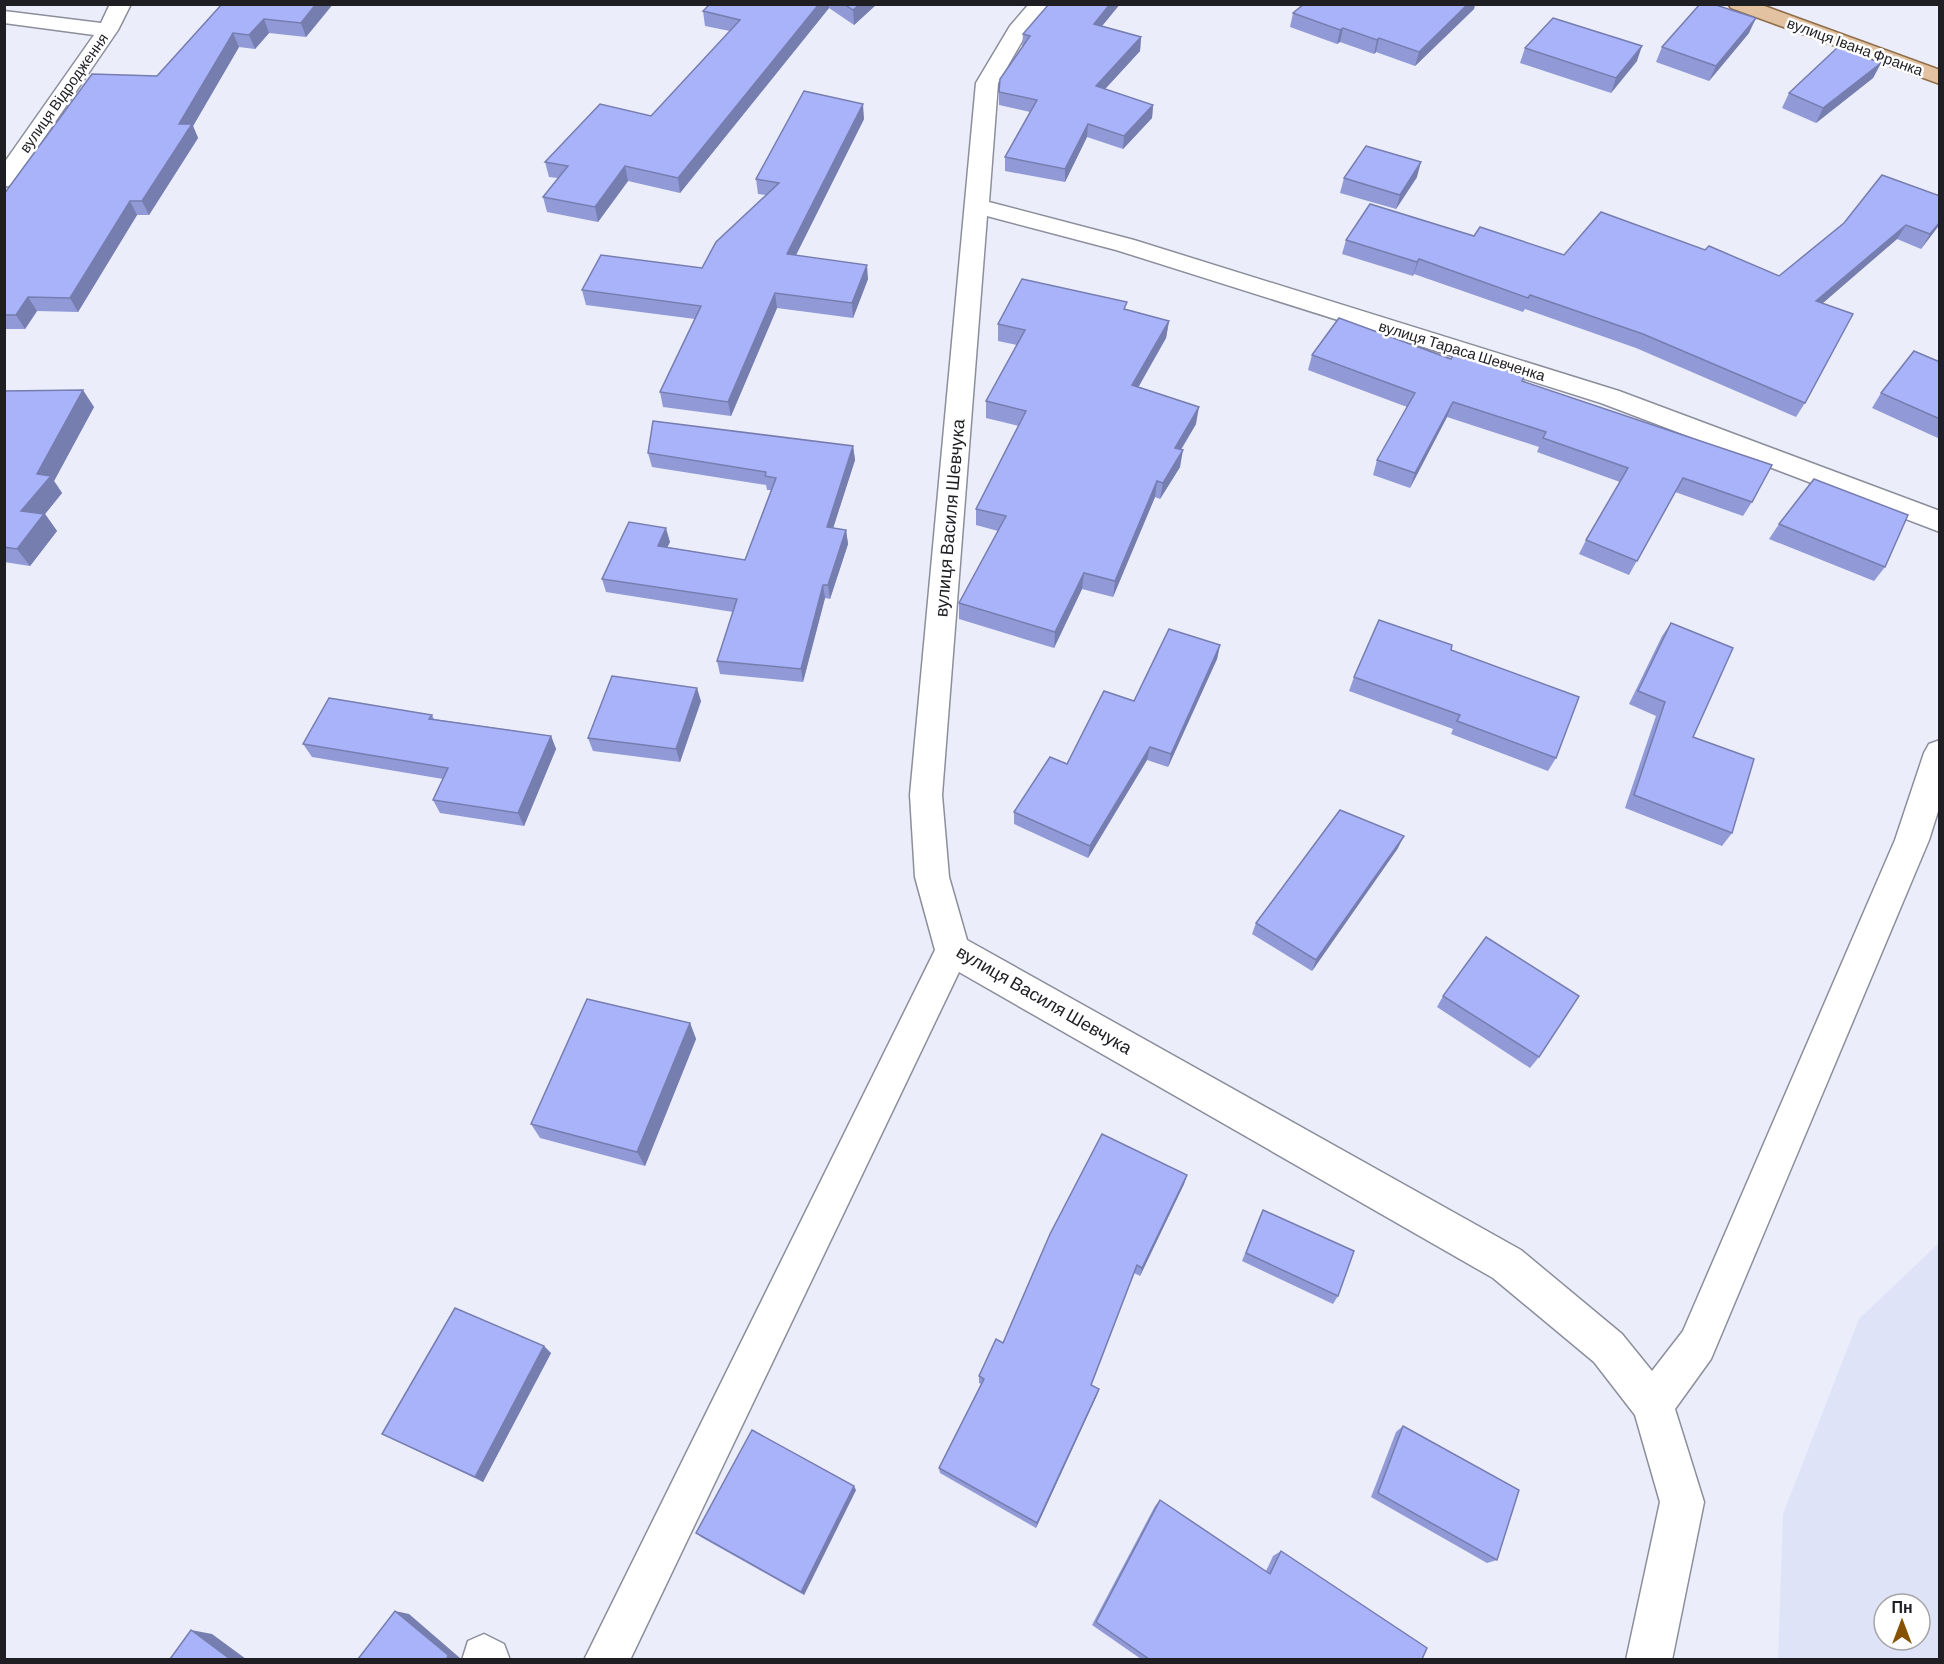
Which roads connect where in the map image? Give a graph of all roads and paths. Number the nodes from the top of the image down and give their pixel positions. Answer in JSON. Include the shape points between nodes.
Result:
{"nodes":[{"id":1,"x":122,"y":4,"type":"edge"},
{"id":2,"x":1041,"y":4,"type":"edge"},
{"id":3,"x":1738,"y":4,"type":"edge"},
{"id":4,"x":4,"y":16,"type":"edge"},
{"id":5,"x":108,"y":30,"type":"junction"},
{"id":6,"x":1940,"y":78,"type":"edge"},
{"id":7,"x":4,"y":180,"type":"edge"},
{"id":8,"x":976,"y":206,"type":"junction"},
{"id":9,"x":1940,"y":522,"type":"edge"},
{"id":10,"x":1940,"y":753,"type":"edge"},
{"id":11,"x":952,"y":950,"type":"junction"},
{"id":12,"x":1653,"y":1404,"type":"junction"},
{"id":13,"x":606,"y":1659,"type":"edge"},
{"id":14,"x":1648,"y":1659,"type":"edge"}],
"edges":[{"from":1,"to":5,"type":"street","name":"вулиця Відродження"},
{"from":2,"to":8,"type":"street","name":"вулиця Василя Шевчука","via":[[1020,26],[987,83]]},
{"from":3,"to":6,"type":"main road","name":"вулиця Івана Франка"},
{"from":4,"to":5,"type":"street"},
{"from":5,"to":7,"type":"street","name":"вулиця Відродження"},
{"from":8,"to":9,"type":"street","name":"вулиця Тараса Шевченка","via":[[1125,245],[1610,397]]},
{"from":8,"to":11,"type":"street","name":"вулиця Василя Шевчука","via":[[926,795],[932,877]]},
{"from":10,"to":12,"type":"street","via":[[1912,840],[1697,1345]]},
{"from":11,"to":12,"type":"street","name":"вулиця Василя Шевчука","via":[[1507,1264],[1608,1348]]},
{"from":11,"to":13,"type":"street"},
{"from":12,"to":14,"type":"street","name":"вулиця Василя Шевчука","via":[[1682,1502]]}]}
